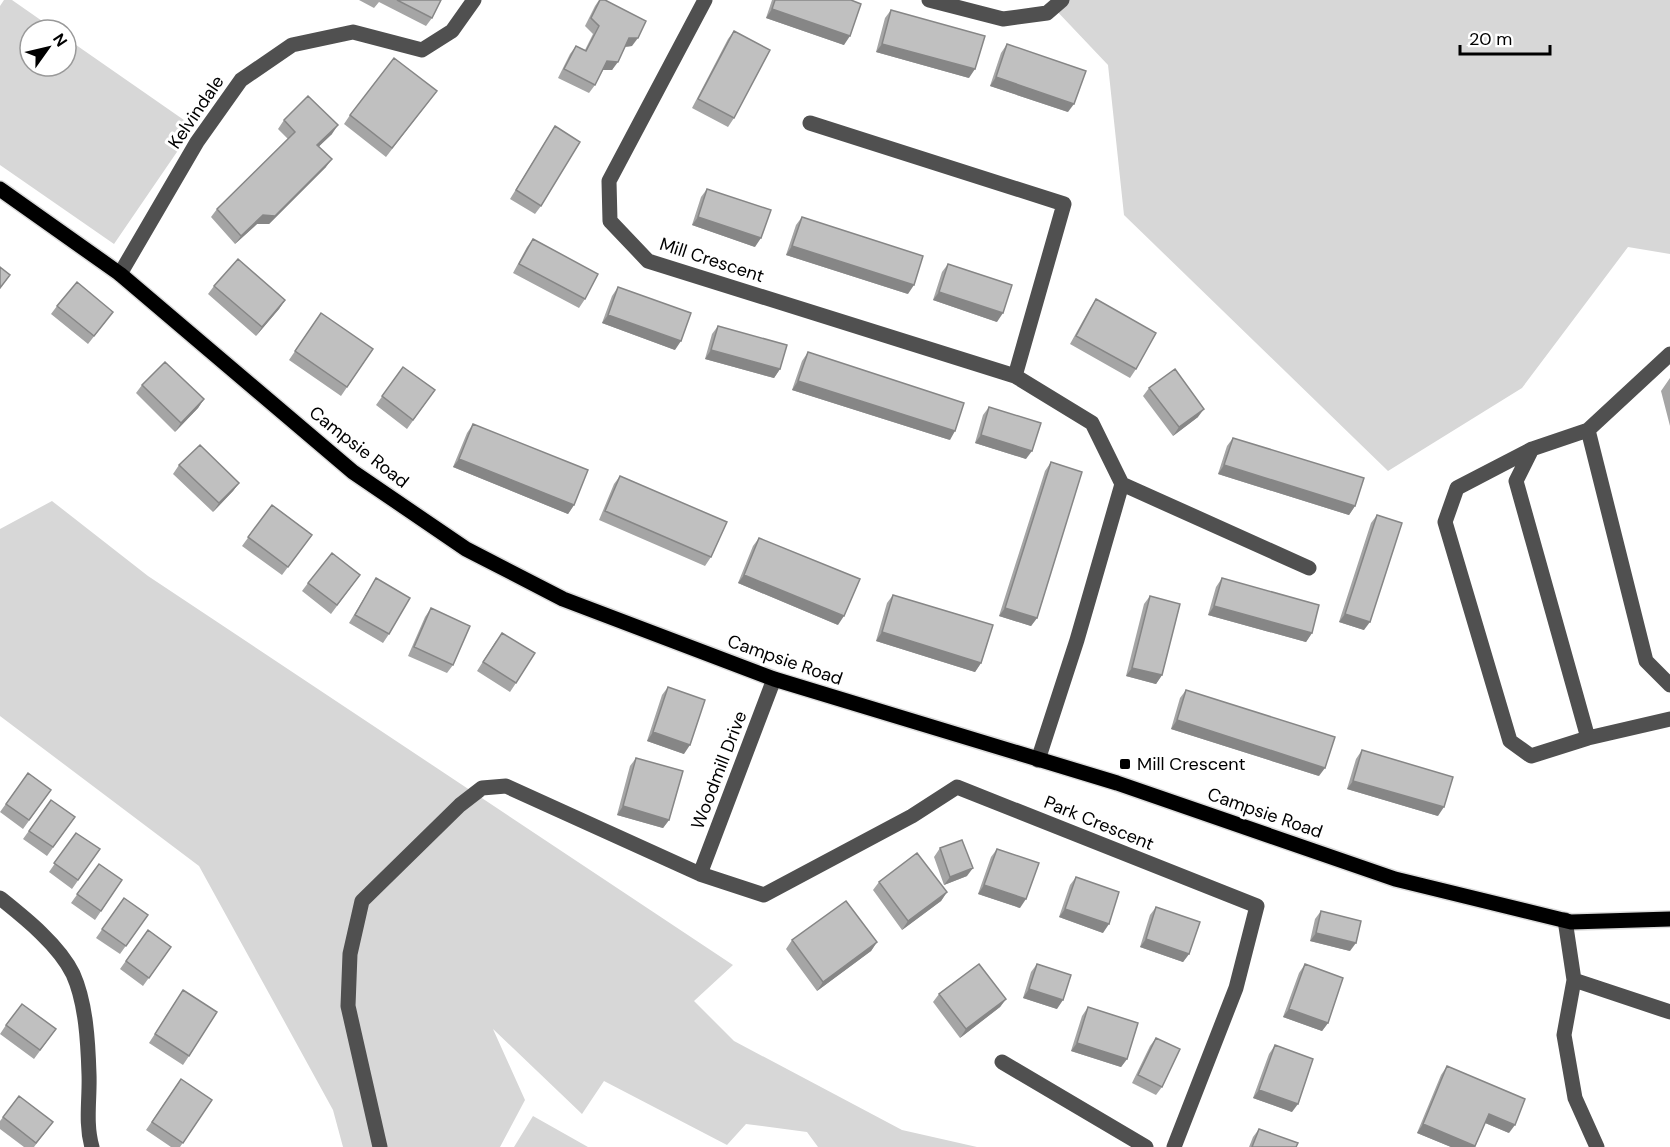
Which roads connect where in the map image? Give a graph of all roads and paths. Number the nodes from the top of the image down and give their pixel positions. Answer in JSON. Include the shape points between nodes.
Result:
{"nodes":[{"id":1,"x":474,"y":0,"type":"edge"},
{"id":2,"x":705,"y":0,"type":"edge"},
{"id":3,"x":929,"y":0,"type":"edge"},
{"id":4,"x":1062,"y":0,"type":"edge"},
{"id":5,"x":810,"y":123,"type":"dead end"},
{"id":6,"x":0,"y":189,"type":"edge"},
{"id":7,"x":120,"y":274,"type":"junction"},
{"id":8,"x":1670,"y":354,"type":"edge"},
{"id":9,"x":1015,"y":376,"type":"junction"},
{"id":10,"x":1588,"y":430,"type":"junction"},
{"id":11,"x":1532,"y":449,"type":"junction"},
{"id":12,"x":1122,"y":484,"type":"junction"},
{"id":13,"x":1309,"y":568,"type":"dead end"},
{"id":14,"x":774,"y":680,"type":"junction"},
{"id":15,"x":1670,"y":685,"type":"edge"},
{"id":16,"x":1670,"y":718,"type":"edge"},
{"id":17,"x":1588,"y":738,"type":"junction"},
{"id":18,"x":1038,"y":760,"type":"junction"},
{"id":19,"x":700,"y":874,"type":"junction"},
{"id":20,"x":0,"y":898,"type":"edge"},
{"id":21,"x":1670,"y":919,"type":"edge"},
{"id":22,"x":1565,"y":920,"type":"junction"},
{"id":23,"x":1574,"y":980,"type":"junction"},
{"id":24,"x":1670,"y":1012,"type":"edge"},
{"id":25,"x":1002,"y":1062,"type":"dead end"},
{"id":26,"x":92,"y":1147,"type":"edge"},
{"id":27,"x":380,"y":1147,"type":"edge"},
{"id":28,"x":1146,"y":1147,"type":"edge"},
{"id":29,"x":1174,"y":1147,"type":"edge"},
{"id":30,"x":1597,"y":1147,"type":"edge"}],
"edges":[{"from":1,"to":7,"type":"street","name":"Kelvindale","via":[[452,31],[422,50],[353,32],[292,45],[241,80],[197,142]]},
{"from":2,"to":9,"type":"street","name":"Mill Crescent","via":[[609,181],[610,221],[648,261]]},
{"from":3,"to":4,"type":"street","via":[[1003,19],[1047,13]]},
{"from":5,"to":9,"type":"street","via":[[1064,204]]},
{"from":6,"to":7,"type":"main road","name":"Campsie Road"},
{"from":7,"to":14,"type":"main road","name":"Campsie Road","via":[[353,472],[466,549],[563,599]]},
{"from":8,"to":10,"type":"street"},
{"from":9,"to":12,"type":"street","name":"Mill Crescent","via":[[1092,423]]},
{"from":10,"to":11,"type":"street"},
{"from":10,"to":15,"type":"street","via":[[1646,661]]},
{"from":11,"to":17,"type":"street","via":[[1516,481]]},
{"from":11,"to":17,"type":"street","via":[[1457,488],[1444,522],[1510,741],[1531,756]]},
{"from":12,"to":13,"type":"street"},
{"from":12,"to":18,"type":"street"},
{"from":14,"to":18,"type":"main road","name":"Campsie Road"},
{"from":14,"to":19,"type":"street","name":"Woodmill Drive"},
{"from":16,"to":17,"type":"street"},
{"from":18,"to":22,"type":"main road","name":"Campsie Road","via":[[1117,783],[1395,879]]},
{"from":19,"to":27,"type":"street","via":[[506,786],[482,788],[460,805],[362,901],[354,933],[348,1006]]},
{"from":19,"to":29,"type":"street","name":"Park Crescent","via":[[764,895],[912,816],[957,787],[1257,906],[1236,988]]},
{"from":20,"to":26,"type":"street","via":[[37,927],[72,974],[83,1011],[89,1073],[88,1134]]},
{"from":21,"to":22,"type":"main road","name":"Campsie Road"},
{"from":22,"to":23,"type":"street"},
{"from":23,"to":24,"type":"street"},
{"from":23,"to":30,"type":"street","via":[[1564,1035],[1575,1098]]},
{"from":25,"to":28,"type":"street"}]}
